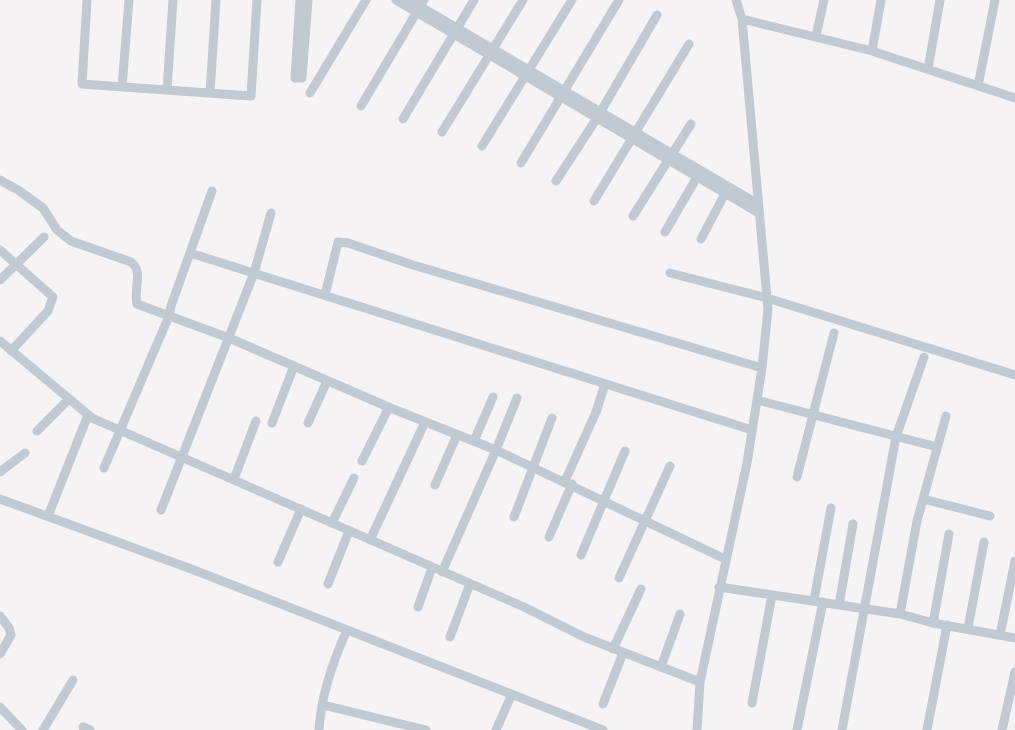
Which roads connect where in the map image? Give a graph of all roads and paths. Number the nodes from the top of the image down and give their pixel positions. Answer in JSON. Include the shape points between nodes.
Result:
{"nodes":[{"id":1,"x":87,"y":0,"type":"edge"},
{"id":2,"x":129,"y":0,"type":"edge"},
{"id":3,"x":173,"y":0,"type":"edge"},
{"id":4,"x":216,"y":0,"type":"edge"},
{"id":5,"x":257,"y":0,"type":"edge"},
{"id":6,"x":300,"y":0,"type":"edge"},
{"id":7,"x":308,"y":0,"type":"edge"},
{"id":8,"x":366,"y":0,"type":"edge"},
{"id":9,"x":396,"y":0,"type":"edge"},
{"id":10,"x":409,"y":0,"type":"edge"},
{"id":11,"x":474,"y":0,"type":"edge"},
{"id":12,"x":524,"y":0,"type":"edge"},
{"id":13,"x":572,"y":0,"type":"edge"},
{"id":14,"x":619,"y":0,"type":"edge"},
{"id":15,"x":736,"y":0,"type":"edge"},
{"id":16,"x":824,"y":0,"type":"edge"},
{"id":17,"x":881,"y":0,"type":"edge"},
{"id":18,"x":940,"y":0,"type":"edge"},
{"id":19,"x":994,"y":0,"type":"edge"},
{"id":20,"x":420,"y":6,"type":"edge"},
{"id":21,"x":657,"y":15,"type":"dead end"},
{"id":22,"x":742,"y":19,"type":"junction"},
{"id":23,"x":455,"y":31,"type":"junction"},
{"id":24,"x":816,"y":36,"type":"junction"},
{"id":25,"x":688,"y":44,"type":"dead end"},
{"id":26,"x":872,"y":51,"type":"junction"},
{"id":27,"x":492,"y":52,"type":"junction"},
{"id":28,"x":928,"y":69,"type":"junction"},
{"id":29,"x":527,"y":73,"type":"junction"},
{"id":30,"x":978,"y":86,"type":"junction"},
{"id":31,"x":122,"y":87,"type":"junction"},
{"id":32,"x":167,"y":90,"type":"junction"},
{"id":33,"x":210,"y":93,"type":"junction"},
{"id":34,"x":310,"y":93,"type":"dead end"},
{"id":35,"x":563,"y":94,"type":"junction"},
{"id":36,"x":1015,"y":98,"type":"edge"},
{"id":37,"x":361,"y":106,"type":"dead end"},
{"id":38,"x":599,"y":115,"type":"junction"},
{"id":39,"x":403,"y":119,"type":"dead end"},
{"id":40,"x":691,"y":124,"type":"dead end"},
{"id":41,"x":442,"y":132,"type":"dead end"},
{"id":42,"x":635,"y":136,"type":"junction"},
{"id":43,"x":482,"y":146,"type":"dead end"},
{"id":44,"x":670,"y":157,"type":"junction"},
{"id":45,"x":520,"y":163,"type":"dead end"},
{"id":46,"x":699,"y":173,"type":"junction"},
{"id":47,"x":0,"y":180,"type":"edge"},
{"id":48,"x":556,"y":181,"type":"dead end"},
{"id":49,"x":212,"y":190,"type":"dead end"},
{"id":50,"x":727,"y":190,"type":"junction"},
{"id":51,"x":594,"y":201,"type":"dead end"},
{"id":52,"x":758,"y":208,"type":"junction"},
{"id":53,"x":271,"y":212,"type":"dead end"},
{"id":54,"x":633,"y":216,"type":"dead end"},
{"id":55,"x":665,"y":232,"type":"dead end"},
{"id":56,"x":44,"y":236,"type":"dead end"},
{"id":57,"x":700,"y":238,"type":"dead end"},
{"id":58,"x":0,"y":250,"type":"edge"},
{"id":59,"x":190,"y":253,"type":"junction"},
{"id":60,"x":15,"y":263,"type":"junction"},
{"id":61,"x":254,"y":273,"type":"junction"},
{"id":62,"x":670,"y":273,"type":"dead end"},
{"id":63,"x":0,"y":280,"type":"edge"},
{"id":64,"x":324,"y":295,"type":"junction"},
{"id":65,"x":767,"y":298,"type":"junction"},
{"id":66,"x":169,"y":316,"type":"junction"},
{"id":67,"x":834,"y":333,"type":"dead end"},
{"id":68,"x":229,"y":338,"type":"junction"},
{"id":69,"x":0,"y":342,"type":"edge"},
{"id":70,"x":11,"y":351,"type":"junction"},
{"id":71,"x":924,"y":357,"type":"dead end"},
{"id":72,"x":294,"y":366,"type":"junction"},
{"id":73,"x":762,"y":368,"type":"junction"},
{"id":74,"x":1015,"y":375,"type":"edge"},
{"id":75,"x":328,"y":381,"type":"junction"},
{"id":76,"x":605,"y":384,"type":"junction"},
{"id":77,"x":493,"y":397,"type":"dead end"},
{"id":78,"x":517,"y":398,"type":"dead end"},
{"id":79,"x":69,"y":399,"type":"junction"},
{"id":80,"x":757,"y":400,"type":"junction"},
{"id":81,"x":389,"y":407,"type":"junction"},
{"id":82,"x":88,"y":415,"type":"junction"},
{"id":83,"x":814,"y":415,"type":"junction"},
{"id":84,"x":946,"y":416,"type":"dead end"},
{"id":85,"x":552,"y":418,"type":"dead end"},
{"id":86,"x":256,"y":421,"type":"dead end"},
{"id":87,"x":425,"y":422,"type":"junction"},
{"id":88,"x":272,"y":423,"type":"dead end"},
{"id":89,"x":308,"y":423,"type":"dead end"},
{"id":90,"x":119,"y":429,"type":"junction"},
{"id":91,"x":752,"y":430,"type":"junction"},
{"id":92,"x":37,"y":431,"type":"dead end"},
{"id":93,"x":457,"y":435,"type":"junction"},
{"id":94,"x":896,"y":436,"type":"junction"},
{"id":95,"x":474,"y":441,"type":"junction"},
{"id":96,"x":937,"y":447,"type":"junction"},
{"id":97,"x":496,"y":450,"type":"junction"},
{"id":98,"x":626,"y":451,"type":"dead end"},
{"id":99,"x":25,"y":453,"type":"dead end"},
{"id":100,"x":181,"y":456,"type":"junction"},
{"id":101,"x":362,"y":461,"type":"dead end"},
{"id":102,"x":670,"y":466,"type":"dead end"},
{"id":103,"x":533,"y":467,"type":"junction"},
{"id":104,"x":104,"y":468,"type":"dead end"},
{"id":105,"x":0,"y":472,"type":"edge"},
{"id":106,"x":797,"y":477,"type":"dead end"},
{"id":107,"x":354,"y":478,"type":"dead end"},
{"id":108,"x":234,"y":479,"type":"junction"},
{"id":109,"x":568,"y":483,"type":"junction"},
{"id":110,"x":435,"y":485,"type":"dead end"},
{"id":111,"x":0,"y":499,"type":"edge"},
{"id":112,"x":923,"y":499,"type":"junction"},
{"id":113,"x":606,"y":501,"type":"junction"},
{"id":114,"x":831,"y":508,"type":"dead end"},
{"id":115,"x":300,"y":509,"type":"junction"},
{"id":116,"x":161,"y":510,"type":"dead end"},
{"id":117,"x":48,"y":516,"type":"junction"},
{"id":118,"x":990,"y":516,"type":"dead end"},
{"id":119,"x":514,"y":517,"type":"dead end"},
{"id":120,"x":645,"y":520,"type":"junction"},
{"id":121,"x":332,"y":523,"type":"junction"},
{"id":122,"x":853,"y":524,"type":"dead end"},
{"id":123,"x":349,"y":531,"type":"junction"},
{"id":124,"x":949,"y":534,"type":"dead end"},
{"id":125,"x":549,"y":536,"type":"dead end"},
{"id":126,"x":370,"y":540,"type":"junction"},
{"id":127,"x":984,"y":542,"type":"dead end"},
{"id":128,"x":581,"y":556,"type":"dead end"},
{"id":129,"x":725,"y":559,"type":"junction"},
{"id":130,"x":1015,"y":561,"type":"edge"},
{"id":131,"x":278,"y":562,"type":"dead end"},
{"id":132,"x":432,"y":568,"type":"junction"},
{"id":133,"x":442,"y":572,"type":"junction"},
{"id":134,"x":619,"y":578,"type":"dead end"},
{"id":135,"x":328,"y":584,"type":"dead end"},
{"id":136,"x":470,"y":584,"type":"junction"},
{"id":137,"x":719,"y":587,"type":"junction"},
{"id":138,"x":642,"y":589,"type":"dead end"},
{"id":139,"x":772,"y":595,"type":"junction"},
{"id":140,"x":819,"y":601,"type":"junction"},
{"id":141,"x":838,"y":605,"type":"junction"},
{"id":142,"x":418,"y":607,"type":"dead end"},
{"id":143,"x":863,"y":609,"type":"junction"},
{"id":144,"x":680,"y":614,"type":"dead end"},
{"id":145,"x":900,"y":614,"type":"junction"},
{"id":146,"x":0,"y":616,"type":"edge"},
{"id":147,"x":933,"y":623,"type":"junction"},
{"id":148,"x":947,"y":625,"type":"junction"},
{"id":149,"x":968,"y":628,"type":"junction"},
{"id":150,"x":347,"y":630,"type":"junction"},
{"id":151,"x":1000,"y":635,"type":"junction"},
{"id":152,"x":450,"y":637,"type":"dead end"},
{"id":153,"x":1015,"y":638,"type":"edge"},
{"id":154,"x":613,"y":649,"type":"junction"},
{"id":155,"x":623,"y":653,"type":"junction"},
{"id":156,"x":0,"y":654,"type":"edge"},
{"id":157,"x":661,"y":667,"type":"junction"},
{"id":158,"x":1015,"y":672,"type":"edge"},
{"id":159,"x":72,"y":680,"type":"dead end"},
{"id":160,"x":700,"y":682,"type":"junction"},
{"id":161,"x":512,"y":694,"type":"junction"},
{"id":162,"x":752,"y":703,"type":"dead end"},
{"id":163,"x":603,"y":704,"type":"dead end"},
{"id":164,"x":323,"y":705,"type":"junction"},
{"id":165,"x":0,"y":707,"type":"edge"},
{"id":166,"x":22,"y":730,"type":"edge"},
{"id":167,"x":43,"y":730,"type":"edge"},
{"id":168,"x":319,"y":730,"type":"edge"},
{"id":169,"x":426,"y":730,"type":"edge"},
{"id":170,"x":496,"y":730,"type":"edge"},
{"id":171,"x":603,"y":730,"type":"edge"},
{"id":172,"x":697,"y":730,"type":"edge"},
{"id":173,"x":797,"y":730,"type":"edge"},
{"id":174,"x":842,"y":730,"type":"edge"},
{"id":175,"x":927,"y":730,"type":"edge"},
{"id":176,"x":1002,"y":730,"type":"edge"}],
"edges":[{"from":1,"to":31,"type":"street","via":[[82,84]]},
{"from":2,"to":31,"type":"street"},
{"from":3,"to":32,"type":"street"},
{"from":4,"to":33,"type":"street"},
{"from":5,"to":33,"type":"street","via":[[251,96]]},
{"from":6,"to":7,"type":"street","via":[[295,78],[302,78]]},
{"from":8,"to":34,"type":"street"},
{"from":9,"to":20,"type":"street"},
{"from":10,"to":20,"type":"street"},
{"from":11,"to":23,"type":"street"},
{"from":12,"to":27,"type":"street"},
{"from":13,"to":29,"type":"street"},
{"from":14,"to":35,"type":"street"},
{"from":15,"to":22,"type":"street"},
{"from":16,"to":24,"type":"street"},
{"from":17,"to":26,"type":"street"},
{"from":18,"to":28,"type":"street"},
{"from":19,"to":30,"type":"street"},
{"from":20,"to":23,"type":"street"},
{"from":20,"to":37,"type":"street"},
{"from":21,"to":38,"type":"street"},
{"from":22,"to":24,"type":"street"},
{"from":22,"to":52,"type":"street"},
{"from":23,"to":27,"type":"street"},
{"from":23,"to":39,"type":"street"},
{"from":24,"to":26,"type":"street"},
{"from":25,"to":42,"type":"street"},
{"from":26,"to":28,"type":"street"},
{"from":27,"to":29,"type":"street"},
{"from":27,"to":41,"type":"street"},
{"from":28,"to":30,"type":"street"},
{"from":29,"to":35,"type":"street"},
{"from":29,"to":43,"type":"street"},
{"from":30,"to":36,"type":"street"},
{"from":31,"to":32,"type":"street"},
{"from":32,"to":33,"type":"street"},
{"from":35,"to":38,"type":"street"},
{"from":35,"to":45,"type":"street"},
{"from":38,"to":42,"type":"street"},
{"from":38,"to":48,"type":"street"},
{"from":40,"to":44,"type":"street"},
{"from":42,"to":44,"type":"street"},
{"from":42,"to":51,"type":"street"},
{"from":44,"to":46,"type":"street"},
{"from":44,"to":54,"type":"street"},
{"from":46,"to":50,"type":"street"},
{"from":46,"to":55,"type":"street"},
{"from":47,"to":66,"type":"street","via":[[43,208],[57,230],[71,241],[137,266],[137,304]]},
{"from":49,"to":59,"type":"street"},
{"from":50,"to":52,"type":"street"},
{"from":50,"to":57,"type":"street"},
{"from":52,"to":65,"type":"street"},
{"from":53,"to":61,"type":"street"},
{"from":56,"to":60,"type":"street"},
{"from":58,"to":60,"type":"street"},
{"from":59,"to":61,"type":"street"},
{"from":59,"to":66,"type":"street"},
{"from":60,"to":63,"type":"street"},
{"from":60,"to":70,"type":"street","via":[[53,300],[48,311]]},
{"from":61,"to":64,"type":"street"},
{"from":61,"to":68,"type":"street"},
{"from":62,"to":65,"type":"street"},
{"from":64,"to":73,"type":"street","via":[[338,242],[348,243]]},
{"from":64,"to":76,"type":"street"},
{"from":65,"to":73,"type":"street"},
{"from":65,"to":74,"type":"street"},
{"from":66,"to":68,"type":"street"},
{"from":66,"to":90,"type":"street"},
{"from":67,"to":83,"type":"street"},
{"from":68,"to":72,"type":"street"},
{"from":68,"to":100,"type":"street"},
{"from":69,"to":70,"type":"street"},
{"from":70,"to":79,"type":"street"},
{"from":71,"to":94,"type":"street"},
{"from":72,"to":75,"type":"street"},
{"from":72,"to":88,"type":"street"},
{"from":73,"to":80,"type":"street"},
{"from":75,"to":81,"type":"street"},
{"from":75,"to":89,"type":"street"},
{"from":76,"to":91,"type":"street"},
{"from":76,"to":109,"type":"street"},
{"from":77,"to":95,"type":"street"},
{"from":78,"to":97,"type":"street"},
{"from":79,"to":82,"type":"street"},
{"from":79,"to":92,"type":"street"},
{"from":80,"to":83,"type":"street"},
{"from":80,"to":91,"type":"street"},
{"from":81,"to":87,"type":"street"},
{"from":81,"to":101,"type":"street"},
{"from":82,"to":90,"type":"street"},
{"from":82,"to":117,"type":"street"},
{"from":83,"to":94,"type":"street"},
{"from":83,"to":106,"type":"street"},
{"from":84,"to":96,"type":"street"},
{"from":85,"to":103,"type":"street"},
{"from":86,"to":108,"type":"street"},
{"from":87,"to":93,"type":"street"},
{"from":87,"to":126,"type":"street"},
{"from":90,"to":100,"type":"street"},
{"from":90,"to":104,"type":"street"},
{"from":91,"to":129,"type":"street"},
{"from":93,"to":95,"type":"street"},
{"from":93,"to":110,"type":"street"},
{"from":94,"to":96,"type":"street"},
{"from":94,"to":143,"type":"street"},
{"from":95,"to":97,"type":"street"},
{"from":96,"to":112,"type":"street"},
{"from":97,"to":103,"type":"street"},
{"from":97,"to":133,"type":"street"},
{"from":98,"to":113,"type":"street"},
{"from":99,"to":105,"type":"street"},
{"from":100,"to":108,"type":"street"},
{"from":100,"to":116,"type":"street"},
{"from":102,"to":120,"type":"street"},
{"from":103,"to":109,"type":"street"},
{"from":103,"to":119,"type":"street"},
{"from":107,"to":121,"type":"street"},
{"from":108,"to":115,"type":"street"},
{"from":109,"to":113,"type":"street"},
{"from":109,"to":125,"type":"street"},
{"from":111,"to":117,"type":"street"},
{"from":112,"to":118,"type":"street"},
{"from":112,"to":145,"type":"street"},
{"from":113,"to":120,"type":"street"},
{"from":113,"to":128,"type":"street"},
{"from":114,"to":140,"type":"street"},
{"from":115,"to":121,"type":"street"},
{"from":115,"to":131,"type":"street"},
{"from":117,"to":150,"type":"street"},
{"from":120,"to":129,"type":"street"},
{"from":120,"to":134,"type":"street"},
{"from":121,"to":123,"type":"street"},
{"from":122,"to":141,"type":"street"},
{"from":123,"to":126,"type":"street"},
{"from":123,"to":135,"type":"street"},
{"from":124,"to":147,"type":"street"},
{"from":126,"to":132,"type":"street"},
{"from":127,"to":149,"type":"street"},
{"from":129,"to":137,"type":"street"},
{"from":130,"to":151,"type":"street"},
{"from":132,"to":133,"type":"street"},
{"from":132,"to":142,"type":"street"},
{"from":133,"to":136,"type":"street"},
{"from":136,"to":152,"type":"street"},
{"from":136,"to":154,"type":"street"},
{"from":137,"to":139,"type":"street"},
{"from":137,"to":160,"type":"street"},
{"from":138,"to":154,"type":"street"},
{"from":139,"to":140,"type":"street"},
{"from":139,"to":162,"type":"street"},
{"from":140,"to":141,"type":"street"},
{"from":140,"to":173,"type":"street"},
{"from":141,"to":143,"type":"street"},
{"from":143,"to":145,"type":"street"},
{"from":143,"to":174,"type":"street"},
{"from":144,"to":157,"type":"street"},
{"from":145,"to":147,"type":"street"},
{"from":146,"to":156,"type":"street","via":[[10,635]]},
{"from":147,"to":148,"type":"street"},
{"from":148,"to":149,"type":"street"},
{"from":148,"to":175,"type":"street"},
{"from":149,"to":151,"type":"street"},
{"from":150,"to":161,"type":"street"},
{"from":150,"to":164,"type":"street","via":[[336,656]]},
{"from":151,"to":153,"type":"street"},
{"from":154,"to":155,"type":"street"},
{"from":155,"to":157,"type":"street"},
{"from":155,"to":163,"type":"street"},
{"from":157,"to":160,"type":"street"},
{"from":158,"to":176,"type":"street"},
{"from":159,"to":167,"type":"street"},
{"from":160,"to":172,"type":"street"},
{"from":161,"to":170,"type":"street"},
{"from":161,"to":171,"type":"street"},
{"from":164,"to":168,"type":"street"},
{"from":164,"to":169,"type":"street"},
{"from":165,"to":166,"type":"street"}]}
